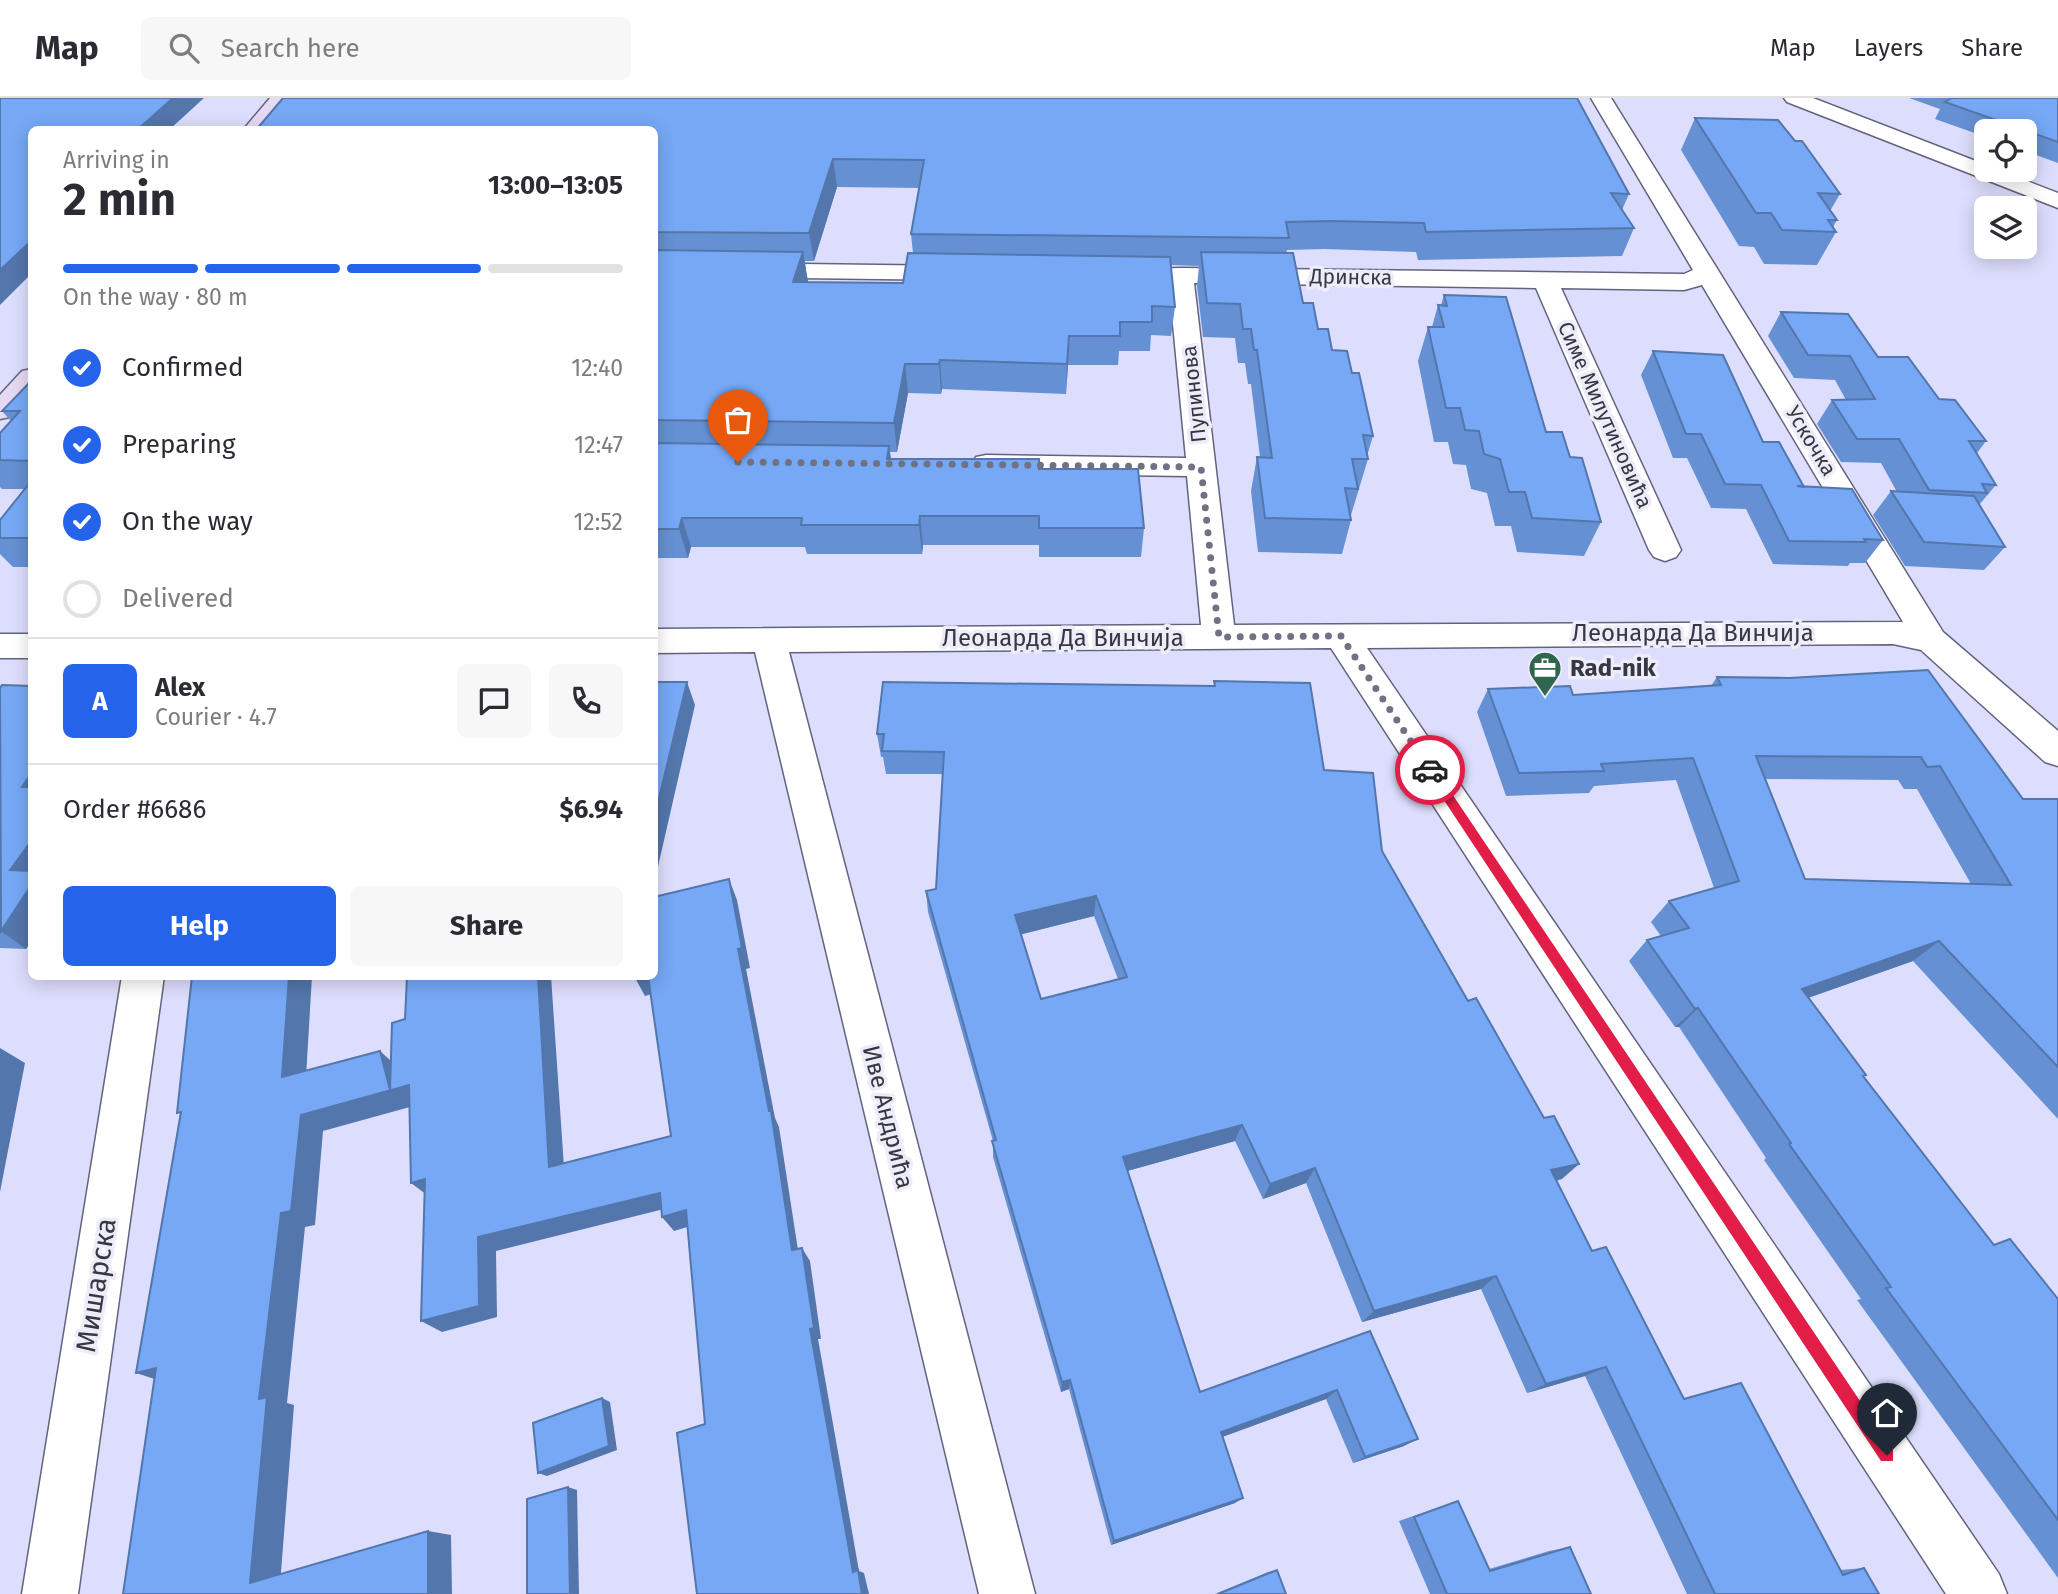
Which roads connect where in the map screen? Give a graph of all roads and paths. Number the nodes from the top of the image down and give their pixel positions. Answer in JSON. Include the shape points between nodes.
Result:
{"nodes":[{"id":1,"x":281,"y":98,"type":"edge"},
{"id":2,"x":1601,"y":98,"type":"edge"},
{"id":3,"x":1794,"y":98,"type":"edge"},
{"id":4,"x":256,"y":126,"type":"edge"},
{"id":5,"x":2058,"y":201,"type":"edge"},
{"id":6,"x":658,"y":269,"type":"edge"},
{"id":7,"x":1708,"y":272,"type":"junction"},
{"id":8,"x":973,"y":273,"type":"edge"},
{"id":9,"x":1098,"y":274,"type":"edge"},
{"id":10,"x":1181,"y":275,"type":"junction"},
{"id":11,"x":1545,"y":280,"type":"junction"},
{"id":12,"x":28,"y":381,"type":"edge"},
{"id":13,"x":0,"y":411,"type":"edge"},
{"id":14,"x":959,"y":464,"type":"edge"},
{"id":15,"x":1201,"y":467,"type":"junction"},
{"id":16,"x":1665,"y":550,"type":"dead end"},
{"id":17,"x":1341,"y":636,"type":"junction"},
{"id":18,"x":1219,"y":637,"type":"junction"},
{"id":19,"x":769,"y":640,"type":"junction"},
{"id":20,"x":1931,"y":640,"type":"junction"},
{"id":21,"x":658,"y":641,"type":"edge"},
{"id":22,"x":0,"y":646,"type":"edge"},
{"id":23,"x":28,"y":646,"type":"edge"},
{"id":24,"x":2058,"y":752,"type":"edge"},
{"id":25,"x":142,"y":980,"type":"edge"},
{"id":26,"x":50,"y":1594,"type":"edge"},
{"id":27,"x":1007,"y":1594,"type":"edge"},
{"id":28,"x":1979,"y":1594,"type":"edge"}],
"edges":[{"from":1,"to":4,"type":"main road"},
{"from":2,"to":7,"type":"street","name":"Ускочка"},
{"from":3,"to":5,"type":"street"},
{"from":6,"to":8,"type":"street"},
{"from":7,"to":11,"type":"street","name":"Дринска","via":[[1684,282]]},
{"from":7,"to":20,"type":"street","name":"Ускочка"},
{"from":9,"to":10,"type":"street","name":"Дринска"},
{"from":10,"to":11,"type":"street","name":"Дринска"},
{"from":10,"to":15,"type":"street","name":"Пупинова"},
{"from":11,"to":16,"type":"street","name":"Симе Милутиновића"},
{"from":12,"to":13,"type":"main road"},
{"from":14,"to":15,"type":"street"},
{"from":15,"to":18,"type":"street","name":"Пупинова"},
{"from":17,"to":18,"type":"street","name":"Леонарда Да Винчија"},
{"from":17,"to":20,"type":"street","name":"Леонарда Да Винчија","via":[[1893,632]]},
{"from":17,"to":28,"type":"street"},
{"from":18,"to":19,"type":"street","name":"Леонарда Да Винчија"},
{"from":19,"to":21,"type":"street","name":"Леонарда Да Винчија"},
{"from":19,"to":27,"type":"street","name":"Иве Андрића"},
{"from":20,"to":24,"type":"street","name":"Ускочка"},
{"from":22,"to":23,"type":"street"},
{"from":25,"to":26,"type":"street","name":"Мишарска"}]}
